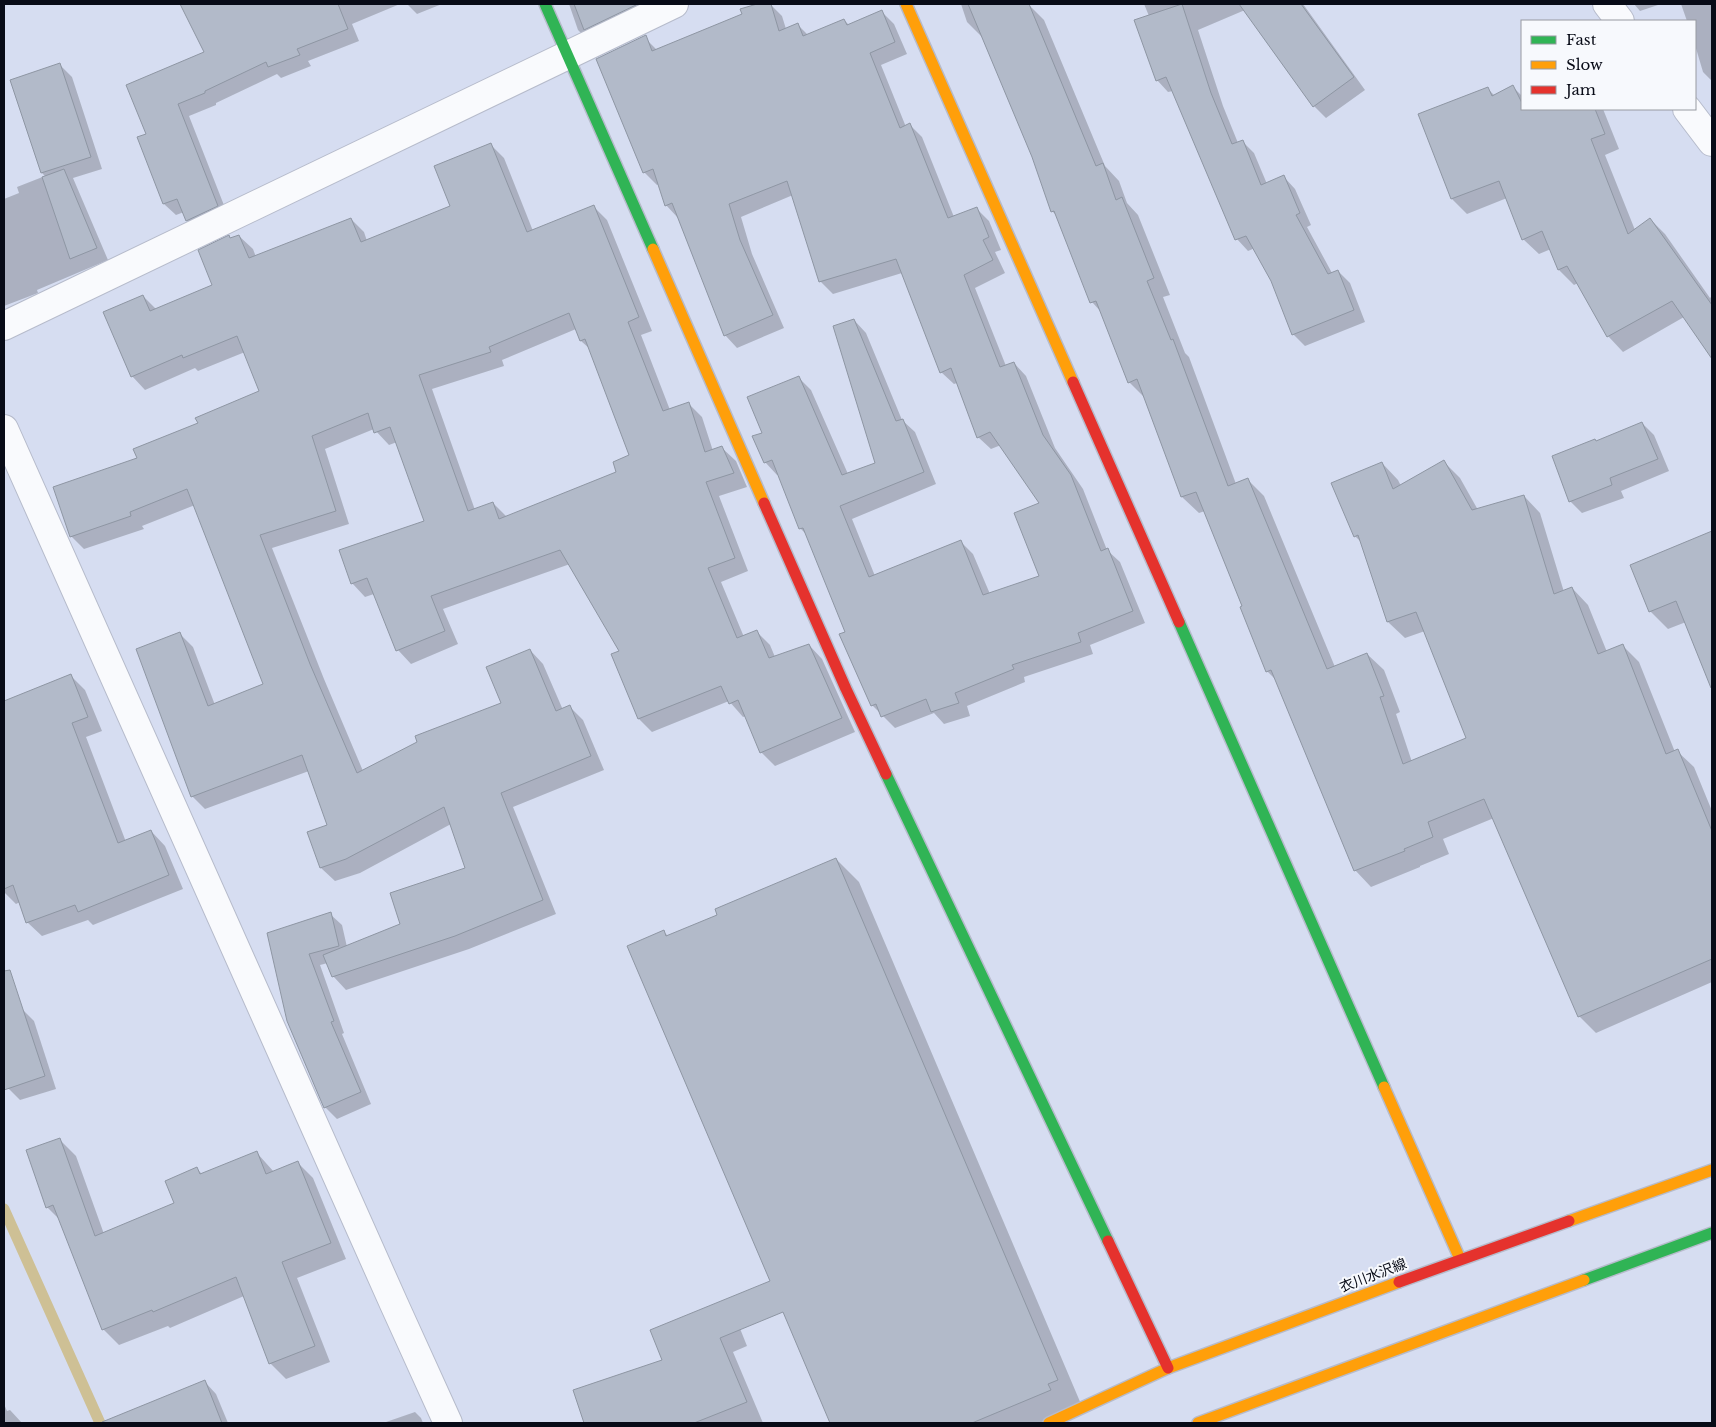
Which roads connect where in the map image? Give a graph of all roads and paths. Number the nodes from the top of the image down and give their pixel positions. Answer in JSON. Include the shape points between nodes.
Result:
{"nodes":[{"id":1,"x":545,"y":4,"type":"edge"},
{"id":2,"x":674,"y":4,"type":"edge"},
{"id":3,"x":906,"y":4,"type":"edge"},
{"id":4,"x":1606,"y":4,"type":"edge"},
{"id":5,"x":1619,"y":20,"type":"edge"},
{"id":6,"x":567,"y":54,"type":"junction"},
{"id":7,"x":1688,"y":110,"type":"edge"},
{"id":8,"x":1712,"y":142,"type":"edge"},
{"id":9,"x":4,"y":326,"type":"edge"},
{"id":10,"x":4,"y":428,"type":"edge"},
{"id":11,"x":1712,"y":1170,"type":"edge"},
{"id":12,"x":1712,"y":1233,"type":"edge"},
{"id":13,"x":1460,"y":1258,"type":"junction"},
{"id":14,"x":1168,"y":1368,"type":"junction"},
{"id":15,"x":448,"y":1423,"type":"edge"},
{"id":16,"x":1050,"y":1423,"type":"edge"},
{"id":17,"x":1198,"y":1423,"type":"edge"}],
"edges":[{"from":1,"to":6,"type":"street"},
{"from":2,"to":6,"type":"street"},
{"from":3,"to":13,"type":"street"},
{"from":4,"to":5,"type":"street"},
{"from":6,"to":9,"type":"street"},
{"from":6,"to":14,"type":"street","via":[[846,689]]},
{"from":7,"to":8,"type":"street"},
{"from":10,"to":15,"type":"street"},
{"from":11,"to":13,"type":"street","name":"衣川水沢線"},
{"from":12,"to":17,"type":"street"},
{"from":13,"to":14,"type":"street","name":"衣川水沢線"},
{"from":14,"to":16,"type":"street","name":"衣川水沢線"}]}
